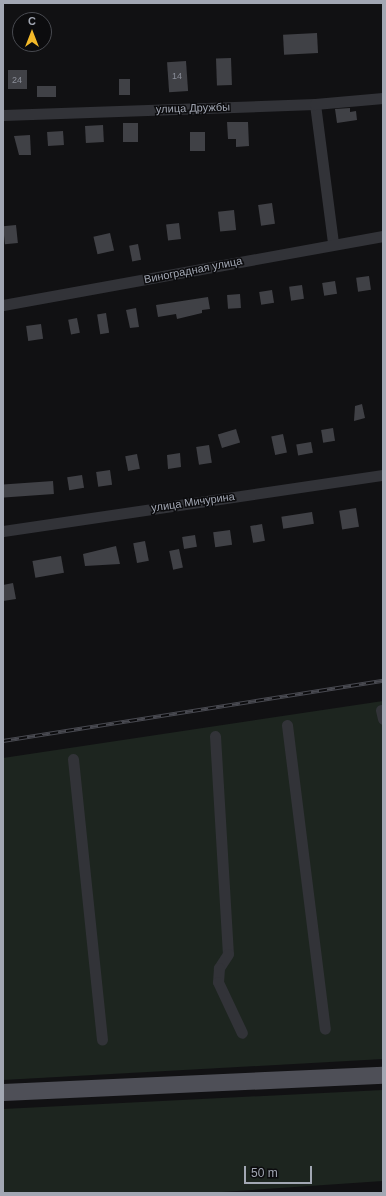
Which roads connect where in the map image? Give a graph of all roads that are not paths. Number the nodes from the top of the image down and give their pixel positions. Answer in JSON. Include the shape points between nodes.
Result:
{"nodes":[{"id":1,"x":383,"y":98,"type":"edge"},
{"id":2,"x":315,"y":104,"type":"junction"},
{"id":3,"x":3,"y":115,"type":"edge"},
{"id":4,"x":383,"y":236,"type":"edge"},
{"id":5,"x":333,"y":243,"type":"junction"},
{"id":6,"x":3,"y":304,"type":"edge"},
{"id":7,"x":383,"y":474,"type":"edge"},
{"id":8,"x":3,"y":531,"type":"edge"},
{"id":9,"x":287,"y":725,"type":"dead end"},
{"id":10,"x":215,"y":736,"type":"dead end"},
{"id":11,"x":73,"y":759,"type":"dead end"},
{"id":12,"x":325,"y":1029,"type":"dead end"},
{"id":13,"x":242,"y":1033,"type":"dead end"},
{"id":14,"x":102,"y":1040,"type":"dead end"},
{"id":15,"x":383,"y":1075,"type":"edge"},
{"id":16,"x":3,"y":1092,"type":"edge"}],
"edges":[{"from":1,"to":2,"type":"street","name":"улица Дружбы"},
{"from":2,"to":3,"type":"street","name":"улица Дружбы"},
{"from":2,"to":5,"type":"street"},
{"from":4,"to":5,"type":"street","name":"Виноградная улица"},
{"from":5,"to":6,"type":"street","name":"Виноградная улица"},
{"from":7,"to":8,"type":"street","name":"улица Мичурина"},
{"from":9,"to":12,"type":"street"},
{"from":10,"to":13,"type":"street","via":[[228,954],[219,968],[218,982]]},
{"from":11,"to":14,"type":"street"},
{"from":15,"to":16,"type":"main road"}]}
